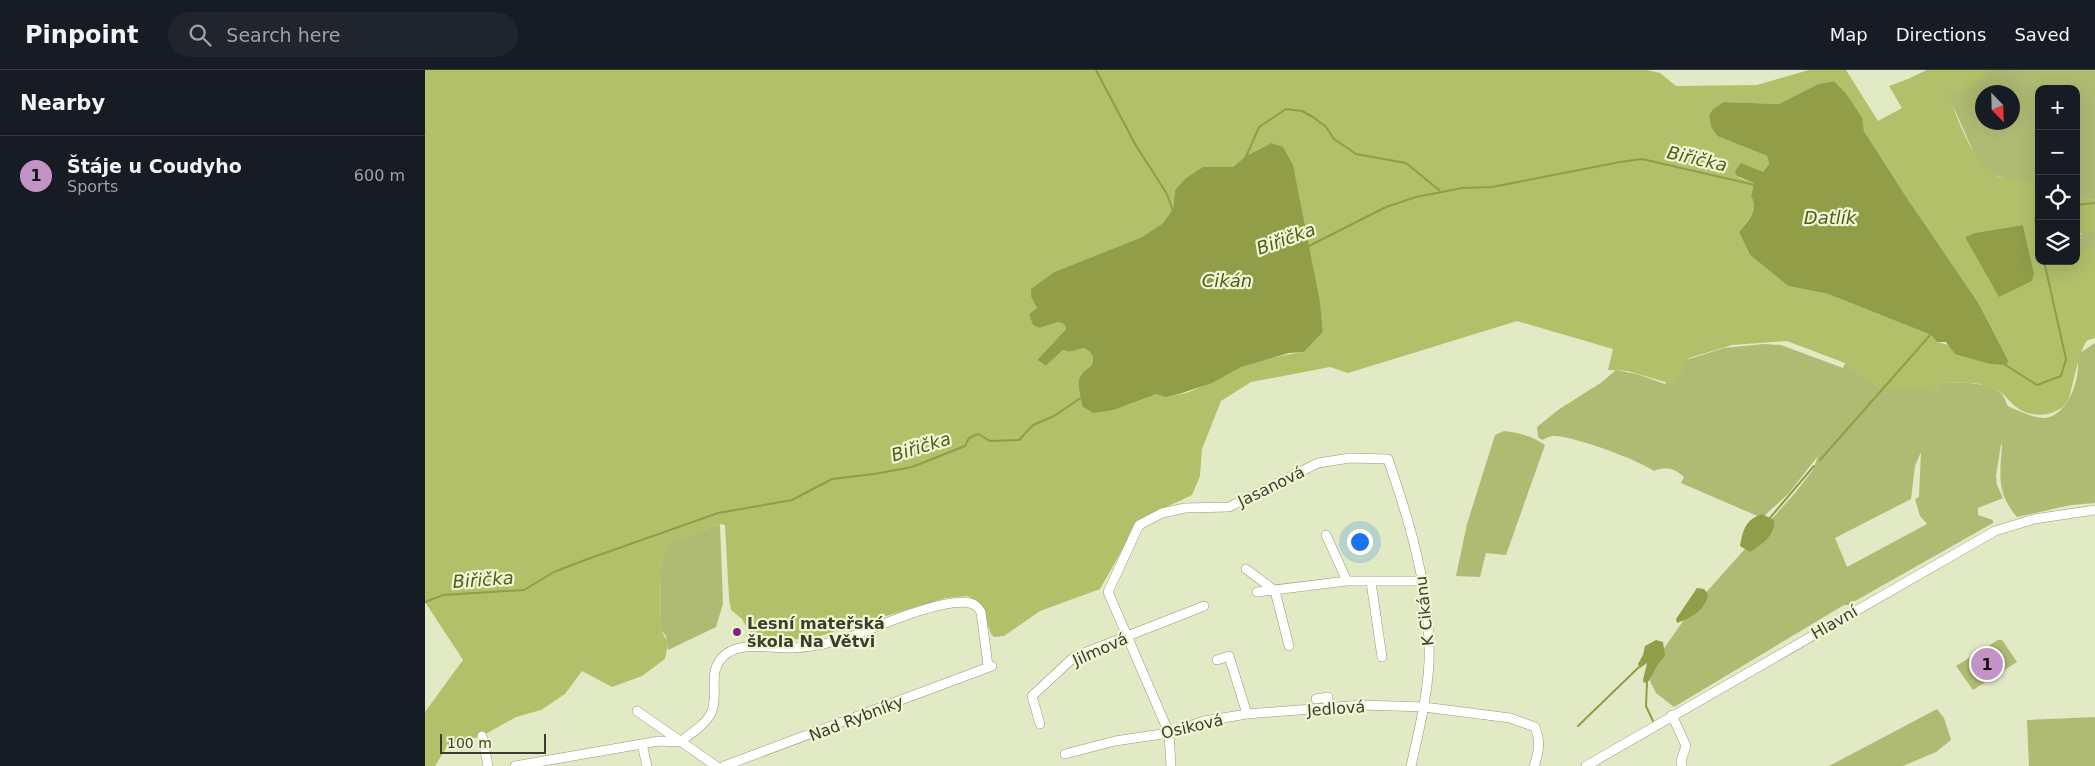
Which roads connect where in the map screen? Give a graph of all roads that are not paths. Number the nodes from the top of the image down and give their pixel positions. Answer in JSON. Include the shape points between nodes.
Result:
{"nodes":[{"id":1,"x":1389,"y":459,"type":"joint"},
{"id":2,"x":2095,"y":510,"type":"edge"},
{"id":3,"x":1326,"y":535,"type":"dead end"},
{"id":4,"x":1245,"y":569,"type":"dead end"},
{"id":5,"x":1347,"y":581,"type":"junction"},
{"id":6,"x":1421,"y":581,"type":"junction"},
{"id":7,"x":1371,"y":582,"type":"junction"},
{"id":8,"x":1275,"y":591,"type":"junction"},
{"id":9,"x":1257,"y":592,"type":"dead end"},
{"id":10,"x":1204,"y":606,"type":"dead end"},
{"id":11,"x":1127,"y":637,"type":"junction"},
{"id":12,"x":1289,"y":646,"type":"dead end"},
{"id":13,"x":1382,"y":656,"type":"dead end"},
{"id":14,"x":1217,"y":660,"type":"dead end"},
{"id":15,"x":1316,"y":699,"type":"dead end"},
{"id":16,"x":1424,"y":707,"type":"junction"},
{"id":17,"x":1328,"y":708,"type":"junction"},
{"id":18,"x":637,"y":710,"type":"dead end"},
{"id":19,"x":1247,"y":714,"type":"junction"},
{"id":20,"x":1672,"y":715,"type":"junction"},
{"id":21,"x":1039,"y":724,"type":"dead end"},
{"id":22,"x":1169,"y":733,"type":"junction"},
{"id":23,"x":482,"y":736,"type":"dead end"},
{"id":24,"x":679,"y":742,"type":"junction"},
{"id":25,"x":642,"y":744,"type":"junction"},
{"id":26,"x":1065,"y":754,"type":"dead end"},
{"id":27,"x":488,"y":766,"type":"edge"},
{"id":28,"x":515,"y":766,"type":"edge"},
{"id":29,"x":647,"y":766,"type":"edge"},
{"id":30,"x":716,"y":766,"type":"edge"},
{"id":31,"x":723,"y":766,"type":"edge"},
{"id":32,"x":1171,"y":766,"type":"edge"},
{"id":33,"x":1411,"y":766,"type":"edge"},
{"id":34,"x":1534,"y":766,"type":"edge"},
{"id":35,"x":1586,"y":766,"type":"edge"},
{"id":36,"x":1682,"y":766,"type":"edge"}],
"edges":[{"from":1,"to":6,"type":"street","name":"K Cikánu","via":[[1409,518]]},
{"from":1,"to":11,"type":"street","name":"Jasanová","via":[[1350,458],[1318,463],[1229,507],[1185,508],[1162,513],[1139,525],[1108,592]]},
{"from":2,"to":20,"type":"street","name":"Hlavní","via":[[2034,519],[1995,532]]},
{"from":3,"to":5,"type":"street"},
{"from":4,"to":8,"type":"street"},
{"from":5,"to":7,"type":"street"},
{"from":5,"to":8,"type":"street"},
{"from":6,"to":7,"type":"street"},
{"from":6,"to":16,"type":"street","name":"K Cikánu","via":[[1429,641]]},
{"from":7,"to":13,"type":"street"},
{"from":8,"to":9,"type":"street"},
{"from":8,"to":12,"type":"street"},
{"from":10,"to":11,"type":"street","name":"Jilmová"},
{"from":11,"to":21,"type":"street","name":"Jilmová","via":[[1074,657],[1032,696]]},
{"from":11,"to":22,"type":"street"},
{"from":14,"to":19,"type":"street","name":"Osiková","via":[[1229,656]]},
{"from":15,"to":17,"type":"street","via":[[1327,697]]},
{"from":16,"to":17,"type":"street","name":"Jedlová","via":[[1362,705]]},
{"from":16,"to":33,"type":"street","name":"K Cikánu"},
{"from":16,"to":34,"type":"street","name":"Jedlová","via":[[1510,718],[1535,727],[1539,751]]},
{"from":17,"to":19,"type":"street","name":"Jedlová"},
{"from":18,"to":24,"type":"street"},
{"from":19,"to":22,"type":"street","name":"Osiková","via":[[1204,721]]},
{"from":20,"to":35,"type":"street","name":"Hlavní"},
{"from":20,"to":36,"type":"street","via":[[1686,746]]},
{"from":22,"to":26,"type":"street","name":"Osiková","via":[[1115,741]]},
{"from":22,"to":32,"type":"street"},
{"from":23,"to":27,"type":"street"},
{"from":24,"to":25,"type":"street"},
{"from":24,"to":30,"type":"street"},
{"from":24,"to":31,"type":"street","name":"Nad Rybníky","via":[[702,725],[712,712],[714,674],[722,658],[734,650],[793,648],[832,642],[895,618],[944,605],[969,602],[981,612],[990,666]]},
{"from":25,"to":28,"type":"street"},
{"from":25,"to":29,"type":"street"}]}
